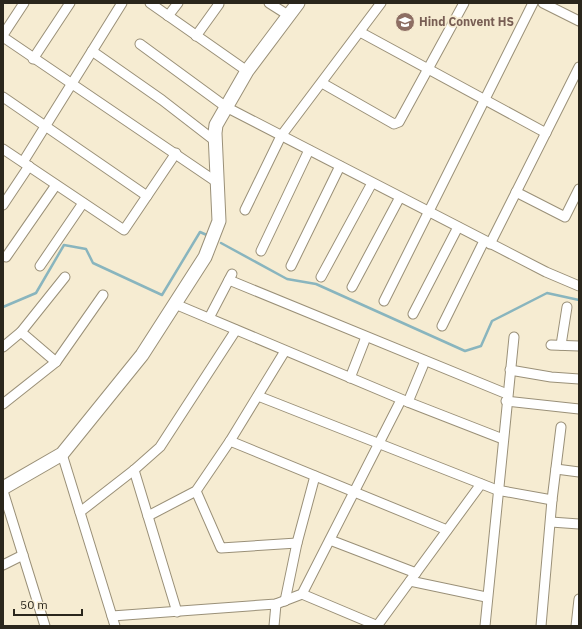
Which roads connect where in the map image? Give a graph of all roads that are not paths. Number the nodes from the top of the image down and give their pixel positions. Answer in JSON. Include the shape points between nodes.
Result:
{"nodes":[{"id":1,"x":24,"y":3,"type":"edge"},
{"id":2,"x":70,"y":3,"type":"edge"},
{"id":3,"x":122,"y":3,"type":"edge"},
{"id":4,"x":150,"y":3,"type":"edge"},
{"id":5,"x":178,"y":3,"type":"edge"},
{"id":6,"x":269,"y":3,"type":"edge"},
{"id":7,"x":298,"y":3,"type":"edge"},
{"id":8,"x":382,"y":3,"type":"edge"},
{"id":9,"x":464,"y":3,"type":"edge"},
{"id":10,"x":533,"y":3,"type":"edge"},
{"id":11,"x":543,"y":3,"type":"edge"},
{"id":12,"x":219,"y":4,"type":"edge"},
{"id":13,"x":168,"y":16,"type":"junction"},
{"id":14,"x":288,"y":16,"type":"junction"},
{"id":15,"x":7,"y":21,"type":"edge"},
{"id":16,"x":579,"y":21,"type":"edge"},
{"id":17,"x":360,"y":32,"type":"junction"},
{"id":18,"x":3,"y":36,"type":"edge"},
{"id":19,"x":196,"y":36,"type":"junction"},
{"id":20,"x":140,"y":44,"type":"dead end"},
{"id":21,"x":92,"y":51,"type":"junction"},
{"id":22,"x":33,"y":59,"type":"junction"},
{"id":23,"x":579,"y":67,"type":"edge"},
{"id":24,"x":428,"y":68,"type":"junction"},
{"id":25,"x":247,"y":72,"type":"junction"},
{"id":26,"x":72,"y":83,"type":"junction"},
{"id":27,"x":322,"y":83,"type":"junction"},
{"id":28,"x":3,"y":97,"type":"edge"},
{"id":29,"x":485,"y":100,"type":"junction"},
{"id":30,"x":226,"y":108,"type":"junction"},
{"id":31,"x":46,"y":126,"type":"junction"},
{"id":32,"x":546,"y":133,"type":"junction"},
{"id":33,"x":281,"y":136,"type":"junction"},
{"id":34,"x":215,"y":141,"type":"junction"},
{"id":35,"x":3,"y":149,"type":"edge"},
{"id":36,"x":309,"y":150,"type":"junction"},
{"id":37,"x":176,"y":153,"type":"junction"},
{"id":38,"x":26,"y":164,"type":"junction"},
{"id":39,"x":340,"y":166,"type":"junction"},
{"id":40,"x":218,"y":183,"type":"junction"},
{"id":41,"x":372,"y":183,"type":"junction"},
{"id":42,"x":56,"y":185,"type":"junction"},
{"id":43,"x":579,"y":189,"type":"edge"},
{"id":44,"x":516,"y":192,"type":"junction"},
{"id":45,"x":147,"y":196,"type":"junction"},
{"id":46,"x":400,"y":197,"type":"junction"},
{"id":47,"x":83,"y":202,"type":"junction"},
{"id":48,"x":3,"y":205,"type":"edge"},
{"id":49,"x":245,"y":210,"type":"dead end"},
{"id":50,"x":429,"y":212,"type":"junction"},
{"id":51,"x":458,"y":227,"type":"junction"},
{"id":52,"x":487,"y":242,"type":"junction"},
{"id":53,"x":261,"y":251,"type":"dead end"},
{"id":54,"x":6,"y":257,"type":"dead end"},
{"id":55,"x":40,"y":266,"type":"dead end"},
{"id":56,"x":291,"y":266,"type":"dead end"},
{"id":57,"x":65,"y":277,"type":"dead end"},
{"id":58,"x":321,"y":277,"type":"dead end"},
{"id":59,"x":579,"y":286,"type":"edge"},
{"id":60,"x":352,"y":287,"type":"dead end"},
{"id":61,"x":103,"y":295,"type":"dead end"},
{"id":62,"x":384,"y":301,"type":"dead end"},
{"id":63,"x":175,"y":304,"type":"junction"},
{"id":64,"x":567,"y":307,"type":"dead end"},
{"id":65,"x":413,"y":314,"type":"dead end"},
{"id":66,"x":209,"y":318,"type":"junction"},
{"id":67,"x":442,"y":326,"type":"dead end"},
{"id":68,"x":236,"y":330,"type":"junction"},
{"id":69,"x":21,"y":332,"type":"junction"},
{"id":70,"x":366,"y":337,"type":"junction"},
{"id":71,"x":514,"y":338,"type":"dead end"},
{"id":72,"x":551,"y":345,"type":"dead end"},
{"id":73,"x":561,"y":345,"type":"junction"},
{"id":74,"x":3,"y":346,"type":"edge"},
{"id":75,"x":579,"y":346,"type":"edge"},
{"id":76,"x":285,"y":351,"type":"junction"},
{"id":77,"x":425,"y":361,"type":"junction"},
{"id":78,"x":56,"y":362,"type":"junction"},
{"id":79,"x":510,"y":370,"type":"junction"},
{"id":80,"x":350,"y":378,"type":"junction"},
{"id":81,"x":579,"y":379,"type":"edge"},
{"id":82,"x":258,"y":396,"type":"junction"},
{"id":83,"x":507,"y":397,"type":"junction"},
{"id":84,"x":405,"y":401,"type":"junction"},
{"id":85,"x":3,"y":404,"type":"edge"},
{"id":86,"x":579,"y":409,"type":"edge"},
{"id":87,"x":561,"y":427,"type":"dead end"},
{"id":88,"x":503,"y":439,"type":"junction"},
{"id":89,"x":230,"y":441,"type":"junction"},
{"id":90,"x":379,"y":444,"type":"junction"},
{"id":91,"x":62,"y":454,"type":"junction"},
{"id":92,"x":556,"y":469,"type":"junction"},
{"id":93,"x":134,"y":470,"type":"junction"},
{"id":94,"x":579,"y":472,"type":"edge"},
{"id":95,"x":315,"y":476,"type":"junction"},
{"id":96,"x":481,"y":484,"type":"junction"},
{"id":97,"x":3,"y":488,"type":"edge"},
{"id":98,"x":497,"y":490,"type":"junction"},
{"id":99,"x":3,"y":491,"type":"edge"},
{"id":100,"x":196,"y":491,"type":"junction"},
{"id":101,"x":354,"y":492,"type":"junction"},
{"id":102,"x":552,"y":500,"type":"junction"},
{"id":103,"x":80,"y":512,"type":"junction"},
{"id":104,"x":148,"y":516,"type":"junction"},
{"id":105,"x":551,"y":522,"type":"junction"},
{"id":106,"x":579,"y":524,"type":"edge"},
{"id":107,"x":447,"y":530,"type":"junction"},
{"id":108,"x":330,"y":540,"type":"junction"},
{"id":109,"x":297,"y":543,"type":"junction"},
{"id":110,"x":23,"y":555,"type":"junction"},
{"id":111,"x":3,"y":565,"type":"edge"},
{"id":112,"x":413,"y":577,"type":"junction"},
{"id":113,"x":302,"y":594,"type":"junction"},
{"id":114,"x":486,"y":598,"type":"junction"},
{"id":115,"x":579,"y":599,"type":"edge"},
{"id":116,"x":281,"y":602,"type":"junction"},
{"id":117,"x":177,"y":612,"type":"junction"},
{"id":118,"x":112,"y":616,"type":"junction"},
{"id":119,"x":45,"y":626,"type":"edge"},
{"id":120,"x":115,"y":626,"type":"edge"},
{"id":121,"x":274,"y":626,"type":"edge"},
{"id":122,"x":378,"y":626,"type":"edge"},
{"id":123,"x":485,"y":626,"type":"edge"},
{"id":124,"x":541,"y":626,"type":"edge"},
{"id":125,"x":576,"y":626,"type":"edge"}],
"edges":[{"from":1,"to":15,"type":"street"},
{"from":2,"to":22,"type":"street"},
{"from":3,"to":21,"type":"street"},
{"from":4,"to":13,"type":"street"},
{"from":5,"to":13,"type":"street"},
{"from":6,"to":14,"type":"street"},
{"from":7,"to":14,"type":"main road"},
{"from":8,"to":17,"type":"street"},
{"from":9,"to":24,"type":"street"},
{"from":10,"to":29,"type":"street"},
{"from":11,"to":16,"type":"street"},
{"from":12,"to":19,"type":"street"},
{"from":13,"to":19,"type":"street"},
{"from":14,"to":25,"type":"main road"},
{"from":15,"to":18,"type":"street"},
{"from":17,"to":24,"type":"street"},
{"from":17,"to":27,"type":"street"},
{"from":18,"to":22,"type":"street"},
{"from":19,"to":25,"type":"street"},
{"from":20,"to":30,"type":"street"},
{"from":21,"to":26,"type":"street"},
{"from":21,"to":34,"type":"street"},
{"from":22,"to":26,"type":"street"},
{"from":23,"to":32,"type":"street"},
{"from":24,"to":27,"type":"street","via":[[399,122],[394,124]]},
{"from":24,"to":29,"type":"street"},
{"from":25,"to":30,"type":"main road"},
{"from":26,"to":31,"type":"street"},
{"from":26,"to":37,"type":"street"},
{"from":27,"to":33,"type":"street"},
{"from":28,"to":31,"type":"street"},
{"from":29,"to":32,"type":"street"},
{"from":29,"to":50,"type":"street"},
{"from":30,"to":33,"type":"street"},
{"from":30,"to":34,"type":"main road","via":[[216,125]]},
{"from":31,"to":38,"type":"street"},
{"from":31,"to":45,"type":"street"},
{"from":32,"to":44,"type":"street"},
{"from":33,"to":36,"type":"street"},
{"from":33,"to":49,"type":"street"},
{"from":34,"to":40,"type":"main road"},
{"from":35,"to":38,"type":"street"},
{"from":36,"to":39,"type":"street"},
{"from":36,"to":53,"type":"street"},
{"from":37,"to":40,"type":"street"},
{"from":37,"to":45,"type":"street"},
{"from":38,"to":42,"type":"street"},
{"from":38,"to":48,"type":"street"},
{"from":39,"to":41,"type":"street"},
{"from":39,"to":56,"type":"street"},
{"from":40,"to":63,"type":"main road","via":[[219,221],[205,257]]},
{"from":41,"to":46,"type":"street"},
{"from":41,"to":58,"type":"street"},
{"from":42,"to":47,"type":"street"},
{"from":42,"to":54,"type":"street"},
{"from":43,"to":44,"type":"street","via":[[565,217]]},
{"from":44,"to":52,"type":"street"},
{"from":45,"to":47,"type":"street","via":[[124,230]]},
{"from":46,"to":50,"type":"street"},
{"from":46,"to":60,"type":"street"},
{"from":47,"to":55,"type":"street"},
{"from":50,"to":51,"type":"street"},
{"from":50,"to":62,"type":"street"},
{"from":51,"to":52,"type":"street"},
{"from":51,"to":65,"type":"street"},
{"from":52,"to":59,"type":"street"},
{"from":52,"to":67,"type":"street"},
{"from":57,"to":69,"type":"street"},
{"from":61,"to":78,"type":"street"},
{"from":63,"to":66,"type":"street"},
{"from":63,"to":91,"type":"main road","via":[[142,355]]},
{"from":64,"to":73,"type":"street"},
{"from":66,"to":68,"type":"street"},
{"from":66,"to":70,"type":"street","via":[[231,277]]},
{"from":68,"to":76,"type":"street"},
{"from":68,"to":93,"type":"street","via":[[160,447]]},
{"from":69,"to":74,"type":"street"},
{"from":69,"to":78,"type":"street"},
{"from":70,"to":77,"type":"street"},
{"from":70,"to":80,"type":"street"},
{"from":71,"to":79,"type":"street"},
{"from":72,"to":73,"type":"street"},
{"from":73,"to":75,"type":"street"},
{"from":76,"to":80,"type":"street"},
{"from":76,"to":82,"type":"street"},
{"from":77,"to":83,"type":"street"},
{"from":77,"to":84,"type":"street"},
{"from":78,"to":85,"type":"street"},
{"from":79,"to":81,"type":"street"},
{"from":79,"to":83,"type":"street"},
{"from":80,"to":84,"type":"street"},
{"from":82,"to":89,"type":"street"},
{"from":82,"to":90,"type":"street"},
{"from":83,"to":86,"type":"street"},
{"from":83,"to":88,"type":"street"},
{"from":84,"to":88,"type":"street"},
{"from":84,"to":90,"type":"street"},
{"from":87,"to":92,"type":"street"},
{"from":88,"to":98,"type":"street"},
{"from":89,"to":95,"type":"street"},
{"from":89,"to":100,"type":"street"},
{"from":90,"to":96,"type":"street"},
{"from":90,"to":101,"type":"street"},
{"from":91,"to":97,"type":"main road"},
{"from":91,"to":103,"type":"street"},
{"from":92,"to":94,"type":"street"},
{"from":92,"to":102,"type":"street"},
{"from":93,"to":103,"type":"street"},
{"from":93,"to":104,"type":"street"},
{"from":95,"to":101,"type":"street"},
{"from":95,"to":109,"type":"street"},
{"from":96,"to":98,"type":"street"},
{"from":96,"to":107,"type":"street"},
{"from":98,"to":102,"type":"street"},
{"from":98,"to":114,"type":"street"},
{"from":99,"to":110,"type":"street"},
{"from":100,"to":104,"type":"street"},
{"from":100,"to":109,"type":"street","via":[[221,548]]},
{"from":101,"to":107,"type":"street"},
{"from":101,"to":108,"type":"street"},
{"from":102,"to":105,"type":"street"},
{"from":103,"to":118,"type":"street"},
{"from":104,"to":117,"type":"street"},
{"from":105,"to":106,"type":"street"},
{"from":105,"to":124,"type":"street"},
{"from":107,"to":112,"type":"street"},
{"from":108,"to":112,"type":"street"},
{"from":108,"to":113,"type":"street"},
{"from":109,"to":116,"type":"street"},
{"from":110,"to":111,"type":"street"},
{"from":110,"to":119,"type":"street"},
{"from":112,"to":114,"type":"street"},
{"from":112,"to":122,"type":"street"},
{"from":113,"to":116,"type":"street"},
{"from":113,"to":122,"type":"street"},
{"from":114,"to":123,"type":"street"},
{"from":115,"to":125,"type":"street"},
{"from":116,"to":117,"type":"street"},
{"from":116,"to":121,"type":"street"},
{"from":117,"to":118,"type":"street"},
{"from":118,"to":120,"type":"street"}]}
